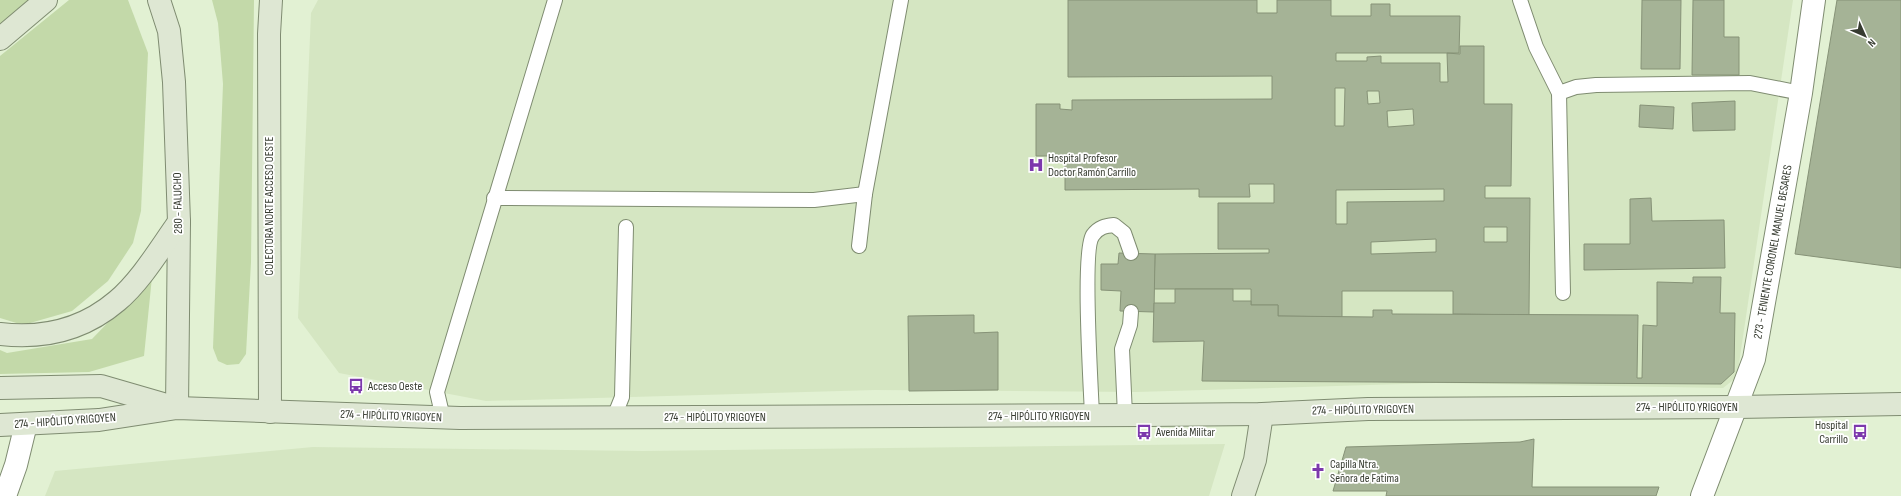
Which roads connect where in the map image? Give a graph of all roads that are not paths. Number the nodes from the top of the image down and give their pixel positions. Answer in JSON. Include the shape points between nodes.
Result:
{"nodes":[{"id":1,"x":46,"y":0,"type":"edge"},
{"id":2,"x":159,"y":0,"type":"edge"},
{"id":3,"x":270,"y":0,"type":"edge"},
{"id":4,"x":555,"y":0,"type":"edge"},
{"id":5,"x":901,"y":0,"type":"edge"},
{"id":6,"x":1520,"y":0,"type":"edge"},
{"id":7,"x":1814,"y":0,"type":"edge"},
{"id":8,"x":0,"y":39,"type":"edge"},
{"id":9,"x":1559,"y":93,"type":"junction"},
{"id":10,"x":1801,"y":93,"type":"junction"},
{"id":11,"x":866,"y":194,"type":"junction"},
{"id":12,"x":494,"y":198,"type":"junction"},
{"id":13,"x":179,"y":222,"type":"junction"},
{"id":14,"x":626,"y":227,"type":"dead end"},
{"id":15,"x":859,"y":246,"type":"dead end"},
{"id":16,"x":1131,"y":253,"type":"dead end"},
{"id":17,"x":1563,"y":293,"type":"dead end"},
{"id":18,"x":1131,"y":312,"type":"dead end"},
{"id":19,"x":0,"y":334,"type":"edge"},
{"id":20,"x":0,"y":388,"type":"edge"},
{"id":21,"x":1901,"y":404,"type":"edge"},
{"id":22,"x":1737,"y":407,"type":"junction"},
{"id":23,"x":177,"y":408,"type":"junction"},
{"id":24,"x":270,"y":412,"type":"junction"},
{"id":25,"x":1262,"y":414,"type":"junction"},
{"id":26,"x":1092,"y":415,"type":"junction"},
{"id":27,"x":1125,"y":415,"type":"junction"},
{"id":28,"x":614,"y":417,"type":"junction"},
{"id":29,"x":443,"y":418,"type":"junction"},
{"id":30,"x":26,"y":424,"type":"junction"},
{"id":31,"x":0,"y":425,"type":"edge"},
{"id":32,"x":6,"y":496,"type":"edge"},
{"id":33,"x":1244,"y":496,"type":"edge"},
{"id":34,"x":1702,"y":496,"type":"edge"}],
"edges":[{"from":1,"to":8,"type":"street"},
{"from":2,"to":13,"type":"street","name":"280 - FALUCHO","via":[[169,31],[174,82]]},
{"from":3,"to":24,"type":"street","name":"COLECTORA NORTE ACCESO OESTE"},
{"from":4,"to":12,"type":"lane"},
{"from":5,"to":11,"type":"lane"},
{"from":6,"to":9,"type":"lane","via":[[1536,47]]},
{"from":7,"to":10,"type":"street","name":"273 - TENIENTE CORONEL MANUEL BESARES"},
{"from":9,"to":10,"type":"lane","via":[[1596,85],[1750,83]]},
{"from":9,"to":17,"type":"lane"},
{"from":10,"to":22,"type":"street","name":"273 - TENIENTE CORONEL MANUEL BESARES","via":[[1754,359]]},
{"from":11,"to":12,"type":"lane","via":[[814,200]]},
{"from":11,"to":15,"type":"lane"},
{"from":12,"to":29,"type":"lane","via":[[437,392]]},
{"from":13,"to":19,"type":"street","via":[[135,282],[117,301],[96,315],[72,329],[30,336]]},
{"from":13,"to":23,"type":"street","name":"280 - FALUCHO"},
{"from":14,"to":28,"type":"lane","via":[[622,397]]},
{"from":16,"to":26,"type":"lane","via":[[1124,233],[1114,226],[1102,226],[1092,235],[1087,274]]},
{"from":18,"to":27,"type":"lane","via":[[1130,325],[1122,349]]},
{"from":20,"to":23,"type":"street","name":"274 - HIPÓLITO YRIGOYEN","via":[[101,386]]},
{"from":21,"to":22,"type":"street","name":"274 - HIPÓLITO YRIGOYEN"},
{"from":22,"to":25,"type":"street","name":"274 - HIPÓLITO YRIGOYEN","via":[[1368,409]]},
{"from":22,"to":34,"type":"street","name":"273 - TENIENTE CORONEL MANUEL BESARES"},
{"from":23,"to":24,"type":"street","name":"274 - HIPÓLITO YRIGOYEN"},
{"from":23,"to":30,"type":"street","name":"274 - HIPÓLITO YRIGOYEN","via":[[99,420]]},
{"from":24,"to":29,"type":"street","name":"274 - HIPÓLITO YRIGOYEN"},
{"from":25,"to":27,"type":"street","name":"274 - HIPÓLITO YRIGOYEN"},
{"from":25,"to":33,"type":"street","via":[[1255,460]]},
{"from":26,"to":27,"type":"street","name":"274 - HIPÓLITO YRIGOYEN"},
{"from":26,"to":28,"type":"street","name":"274 - HIPÓLITO YRIGOYEN"},
{"from":28,"to":29,"type":"street","name":"274 - HIPÓLITO YRIGOYEN"},
{"from":30,"to":31,"type":"street","name":"274 - HIPÓLITO YRIGOYEN"},
{"from":30,"to":32,"type":"street"}]}
